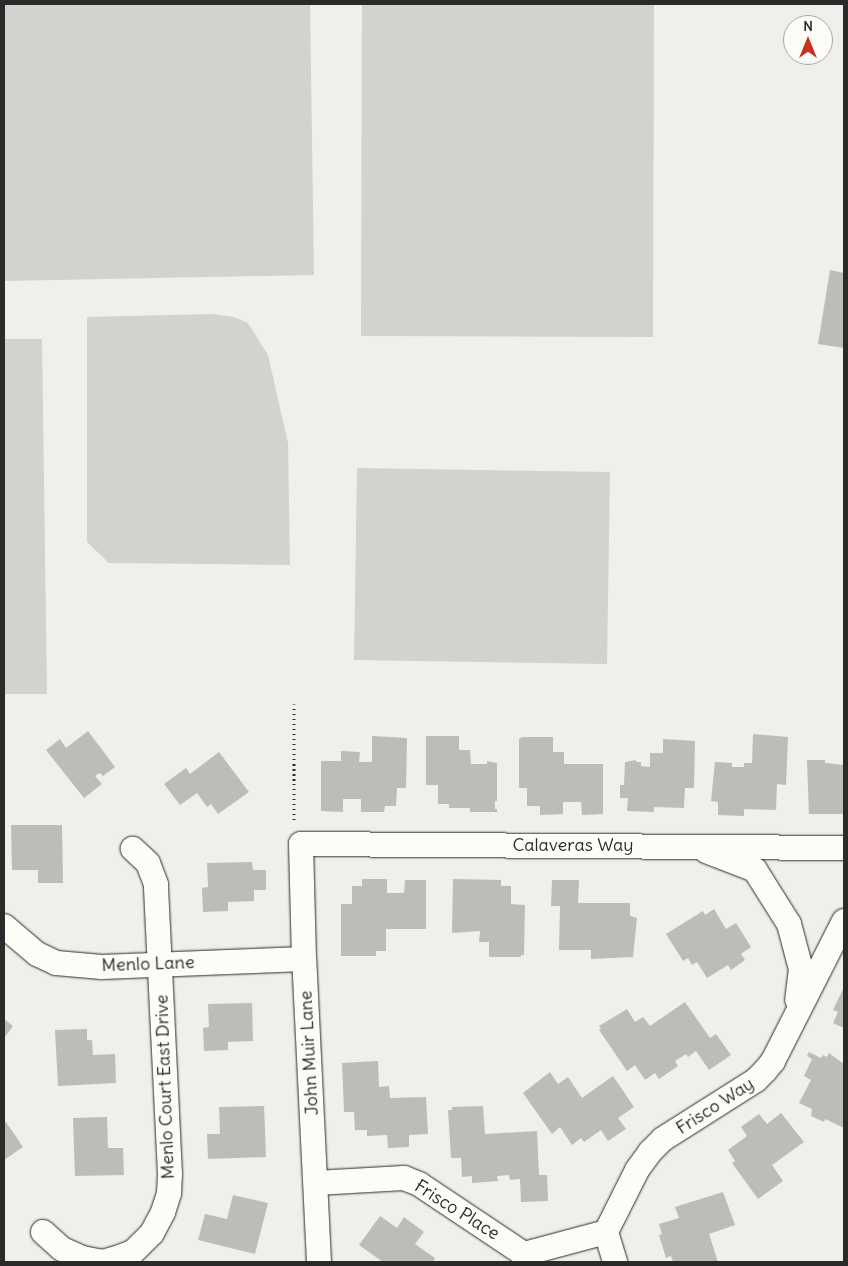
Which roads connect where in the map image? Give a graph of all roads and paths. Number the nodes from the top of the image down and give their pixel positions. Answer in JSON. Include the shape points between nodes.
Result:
{"nodes":[{"id":1,"x":294,"y":704,"type":"dead end"},
{"id":2,"x":301,"y":844,"type":"junction"},
{"id":3,"x":693,"y":845,"type":"junction"},
{"id":4,"x":844,"y":848,"type":"edge"},
{"id":5,"x":133,"y":849,"type":"dead end"},
{"id":6,"x":844,"y":921,"type":"edge"},
{"id":7,"x":4,"y":926,"type":"edge"},
{"id":8,"x":304,"y":959,"type":"junction"},
{"id":9,"x":160,"y":964,"type":"junction"},
{"id":10,"x":796,"y":1017,"type":"junction"},
{"id":11,"x":316,"y":1183,"type":"junction"},
{"id":12,"x":43,"y":1232,"type":"dead end"},
{"id":13,"x":606,"y":1232,"type":"junction"},
{"id":14,"x":526,"y":1258,"type":"edge"},
{"id":15,"x":319,"y":1262,"type":"edge"},
{"id":16,"x":615,"y":1262,"type":"edge"}],
"edges":[{"from":1,"to":2,"type":"path","via":[[294,838]]},
{"from":2,"to":3,"type":"street","name":"Calaveras Way"},
{"from":2,"to":8,"type":"street","name":"John Muir Lane"},
{"from":3,"to":4,"type":"street","name":"Calaveras Way"},
{"from":3,"to":10,"type":"street","via":[[755,870],[789,924],[801,969]]},
{"from":5,"to":9,"type":"street","name":"Menlo Court East Drive","via":[[148,864],[155,877]]},
{"from":6,"to":10,"type":"street","name":"Frisco Way"},
{"from":7,"to":9,"type":"street","name":"Menlo Lane","via":[[37,954],[56,963],[102,966]]},
{"from":8,"to":9,"type":"street","name":"Menlo Lane"},
{"from":8,"to":11,"type":"street","name":"John Muir Lane"},
{"from":9,"to":12,"type":"street","name":"Menlo Court East Drive","via":[[170,1174],[163,1212],[152,1233],[139,1247],[126,1255],[102,1262],[62,1249]]},
{"from":10,"to":13,"type":"street","name":"Frisco Way","via":[[773,1061],[756,1080],[663,1139],[650,1152],[637,1170]]},
{"from":11,"to":14,"type":"street","name":"Frisco Place","via":[[404,1178],[419,1184]]},
{"from":11,"to":15,"type":"street","name":"John Muir Lane"},
{"from":13,"to":14,"type":"street"},
{"from":13,"to":16,"type":"street"}]}
